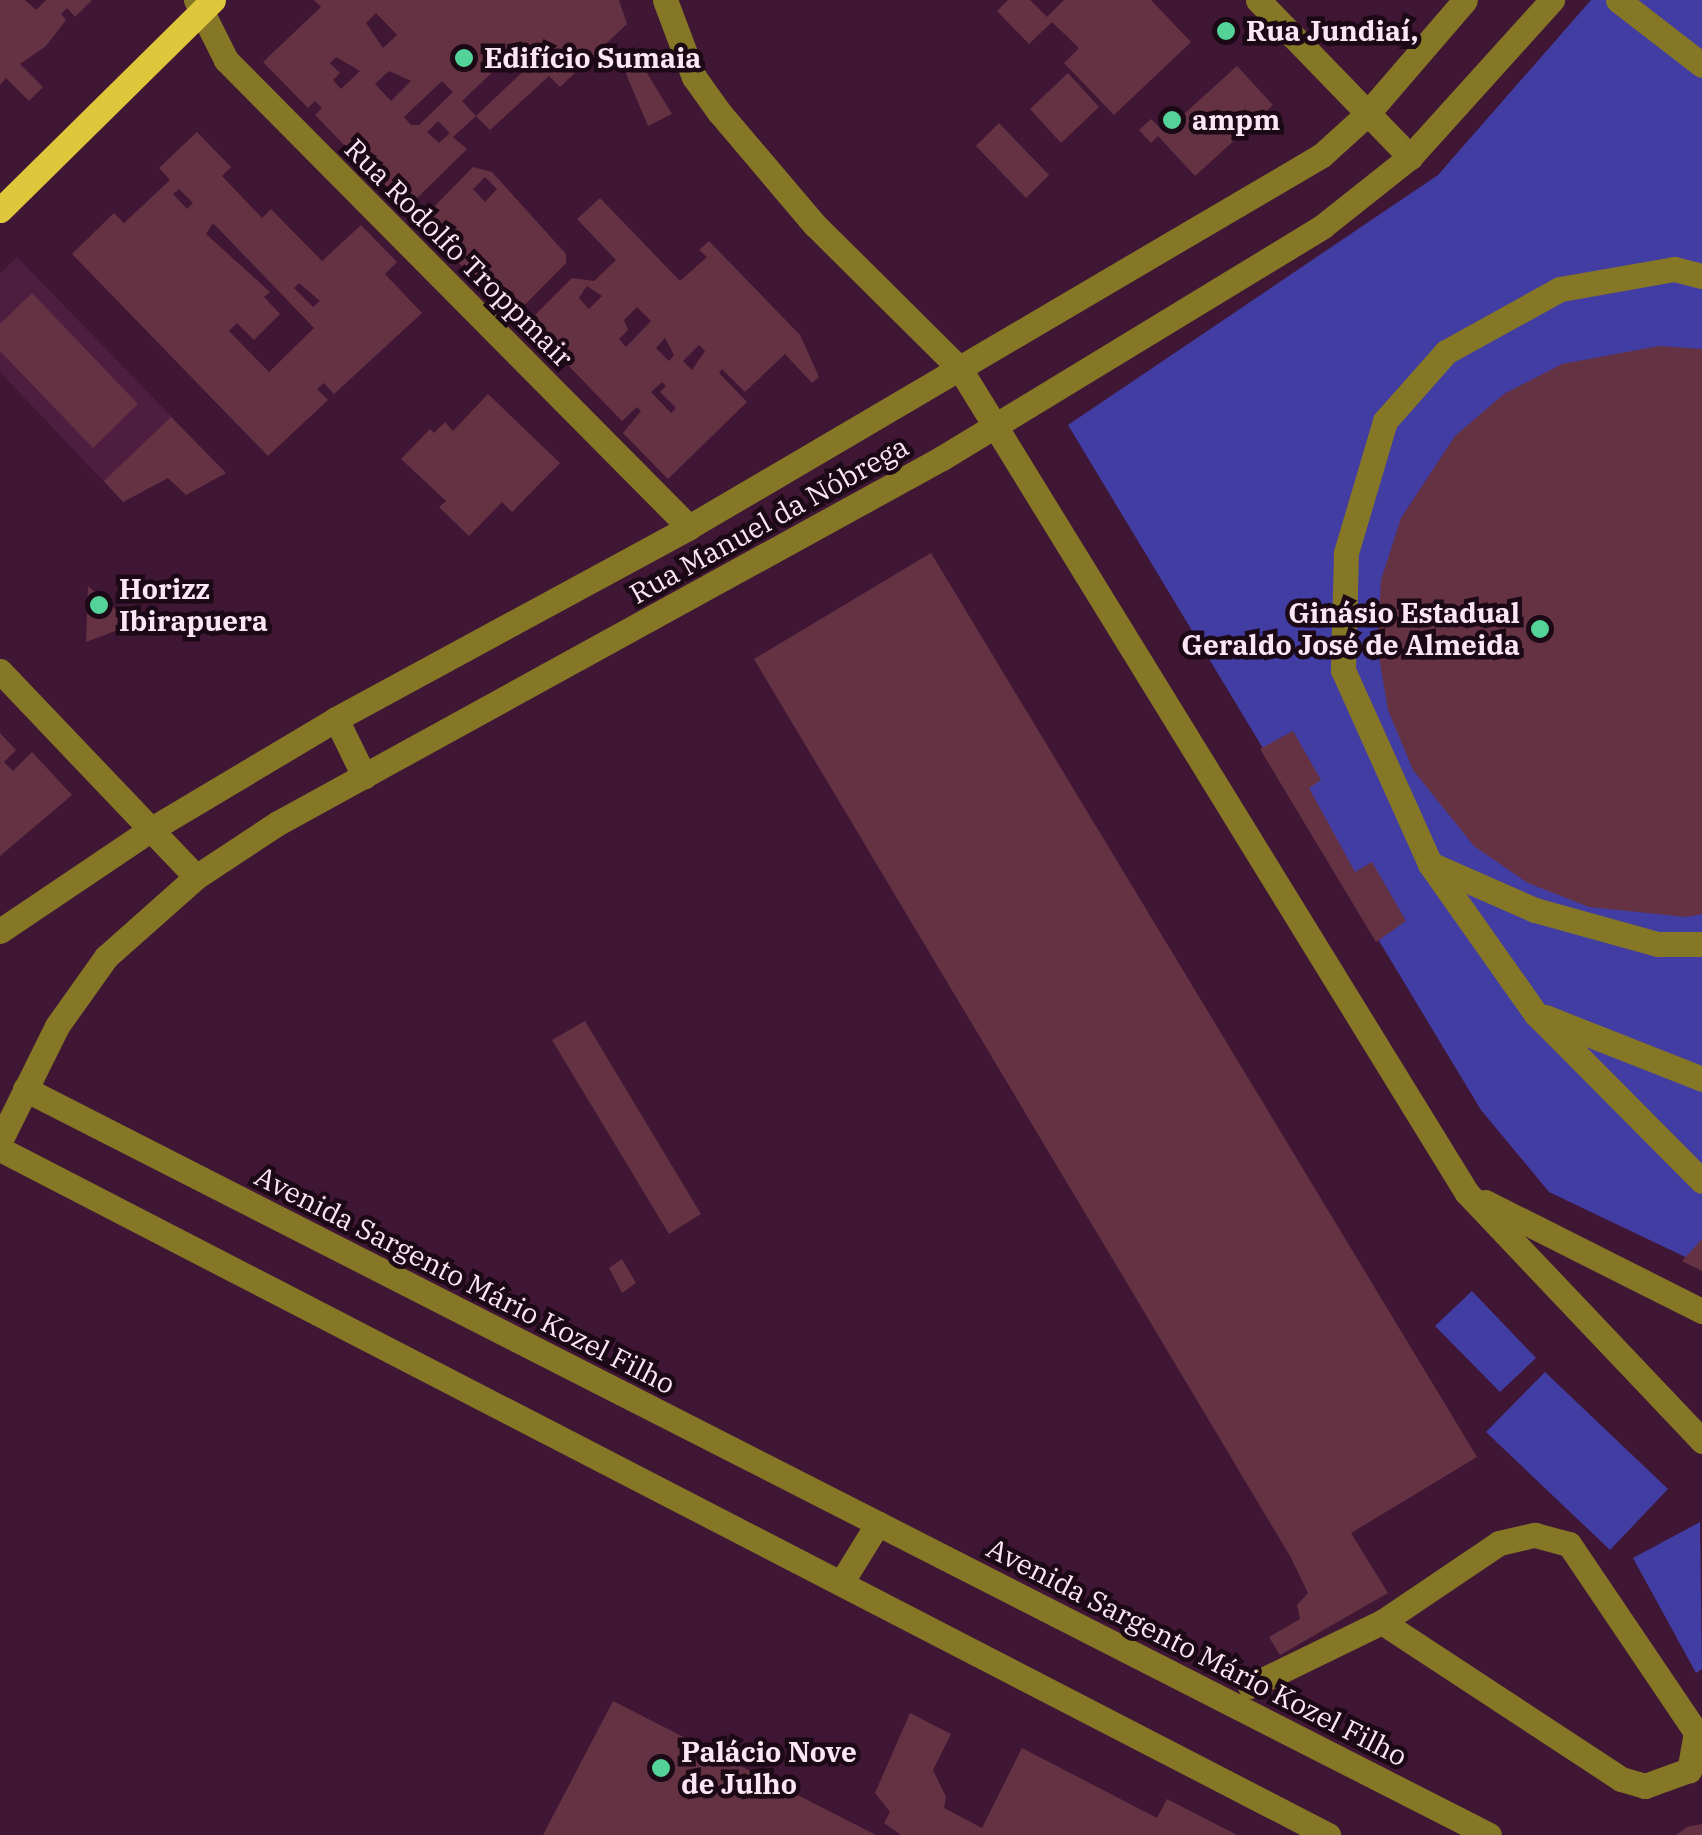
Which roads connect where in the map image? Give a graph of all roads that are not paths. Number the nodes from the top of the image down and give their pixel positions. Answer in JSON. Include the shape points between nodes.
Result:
{"nodes":[{"id":1,"x":665,"y":0,"type":"edge"},
{"id":2,"x":1258,"y":0,"type":"edge"},
{"id":3,"x":1466,"y":0,"type":"edge"},
{"id":4,"x":1552,"y":0,"type":"edge"},
{"id":5,"x":1618,"y":0,"type":"edge"},
{"id":6,"x":203,"y":4,"type":"edge"},
{"id":7,"x":1702,"y":65,"type":"edge"},
{"id":8,"x":1367,"y":114,"type":"junction"},
{"id":9,"x":1410,"y":157,"type":"junction"},
{"id":10,"x":0,"y":210,"type":"edge"},
{"id":11,"x":1702,"y":276,"type":"edge"},
{"id":12,"x":960,"y":369,"type":"junction"},
{"id":13,"x":995,"y":426,"type":"junction"},
{"id":14,"x":689,"y":527,"type":"junction"},
{"id":15,"x":0,"y":671,"type":"edge"},
{"id":16,"x":336,"y":719,"type":"junction"},
{"id":17,"x":364,"y":776,"type":"junction"},
{"id":18,"x":150,"y":830,"type":"junction"},
{"id":19,"x":1430,"y":864,"type":"junction"},
{"id":20,"x":196,"y":878,"type":"junction"},
{"id":21,"x":0,"y":931,"type":"edge"},
{"id":22,"x":1702,"y":944,"type":"edge"},
{"id":23,"x":1536,"y":1014,"type":"junction"},
{"id":24,"x":1702,"y":1079,"type":"edge"},
{"id":25,"x":25,"y":1089,"type":"junction"},
{"id":26,"x":0,"y":1141,"type":"edge"},
{"id":27,"x":0,"y":1149,"type":"edge"},
{"id":28,"x":1702,"y":1181,"type":"edge"},
{"id":29,"x":1468,"y":1193,"type":"junction"},
{"id":30,"x":1702,"y":1311,"type":"edge"},
{"id":31,"x":1702,"y":1441,"type":"edge"},
{"id":32,"x":878,"y":1524,"type":"junction"},
{"id":33,"x":841,"y":1583,"type":"junction"},
{"id":34,"x":1382,"y":1622,"type":"junction"},
{"id":35,"x":1250,"y":1686,"type":"dead end"},
{"id":36,"x":1328,"y":1835,"type":"edge"},
{"id":37,"x":1489,"y":1835,"type":"edge"}],
"edges":[{"from":1,"to":12,"type":"street","via":[[694,77],[719,112],[815,225]]},
{"from":2,"to":8,"type":"street"},
{"from":3,"to":8,"type":"street","name":"Rua Manuel da Nóbrega"},
{"from":4,"to":9,"type":"street","name":"Rua Manuel da Nóbrega"},
{"from":5,"to":7,"type":"street"},
{"from":6,"to":10,"type":"main road"},
{"from":6,"to":14,"type":"street","name":"Rua Rodolfo Troppmair","via":[[226,60]]},
{"from":8,"to":9,"type":"street"},
{"from":8,"to":12,"type":"street","name":"Rua Manuel da Nóbrega","via":[[1322,155]]},
{"from":9,"to":13,"type":"street","name":"Rua Manuel da Nóbrega","via":[[1323,226]]},
{"from":11,"to":19,"type":"street","via":[[1674,269],[1560,289],[1446,352],[1385,421],[1346,553],[1343,670]]},
{"from":12,"to":13,"type":"street"},
{"from":12,"to":14,"type":"street","name":"Rua Manuel da Nóbrega"},
{"from":13,"to":17,"type":"street","name":"Rua Manuel da Nóbrega"},
{"from":13,"to":29,"type":"street"},
{"from":14,"to":16,"type":"street","name":"Rua Manuel da Nóbrega"},
{"from":15,"to":18,"type":"street"},
{"from":16,"to":17,"type":"street"},
{"from":16,"to":18,"type":"street","name":"Rua Manuel da Nóbrega"},
{"from":17,"to":20,"type":"street","name":"Rua Manuel da Nóbrega"},
{"from":18,"to":20,"type":"street"},
{"from":18,"to":21,"type":"street","name":"Rua Manuel da Nóbrega"},
{"from":19,"to":22,"type":"street","via":[[1535,910],[1658,944]]},
{"from":19,"to":23,"type":"street"},
{"from":20,"to":25,"type":"street","name":"Rua Manuel da Nóbrega","via":[[106,958],[57,1026]]},
{"from":23,"to":24,"type":"street"},
{"from":23,"to":28,"type":"street"},
{"from":25,"to":26,"type":"street","name":"Rua Manuel da Nóbrega"},
{"from":25,"to":32,"type":"street","name":"Avenida Sargento Mário Kozel Filho"},
{"from":27,"to":33,"type":"street"},
{"from":29,"to":30,"type":"street"},
{"from":29,"to":31,"type":"street"},
{"from":32,"to":33,"type":"street"},
{"from":32,"to":37,"type":"street","name":"Avenida Sargento Mário Kozel Filho"},
{"from":33,"to":36,"type":"street"},
{"from":34,"to":34,"type":"street","via":[[1499,1543],[1535,1535],[1569,1544],[1696,1732],[1689,1770],[1644,1786],[1622,1778]]},
{"from":34,"to":35,"type":"street"}]}
